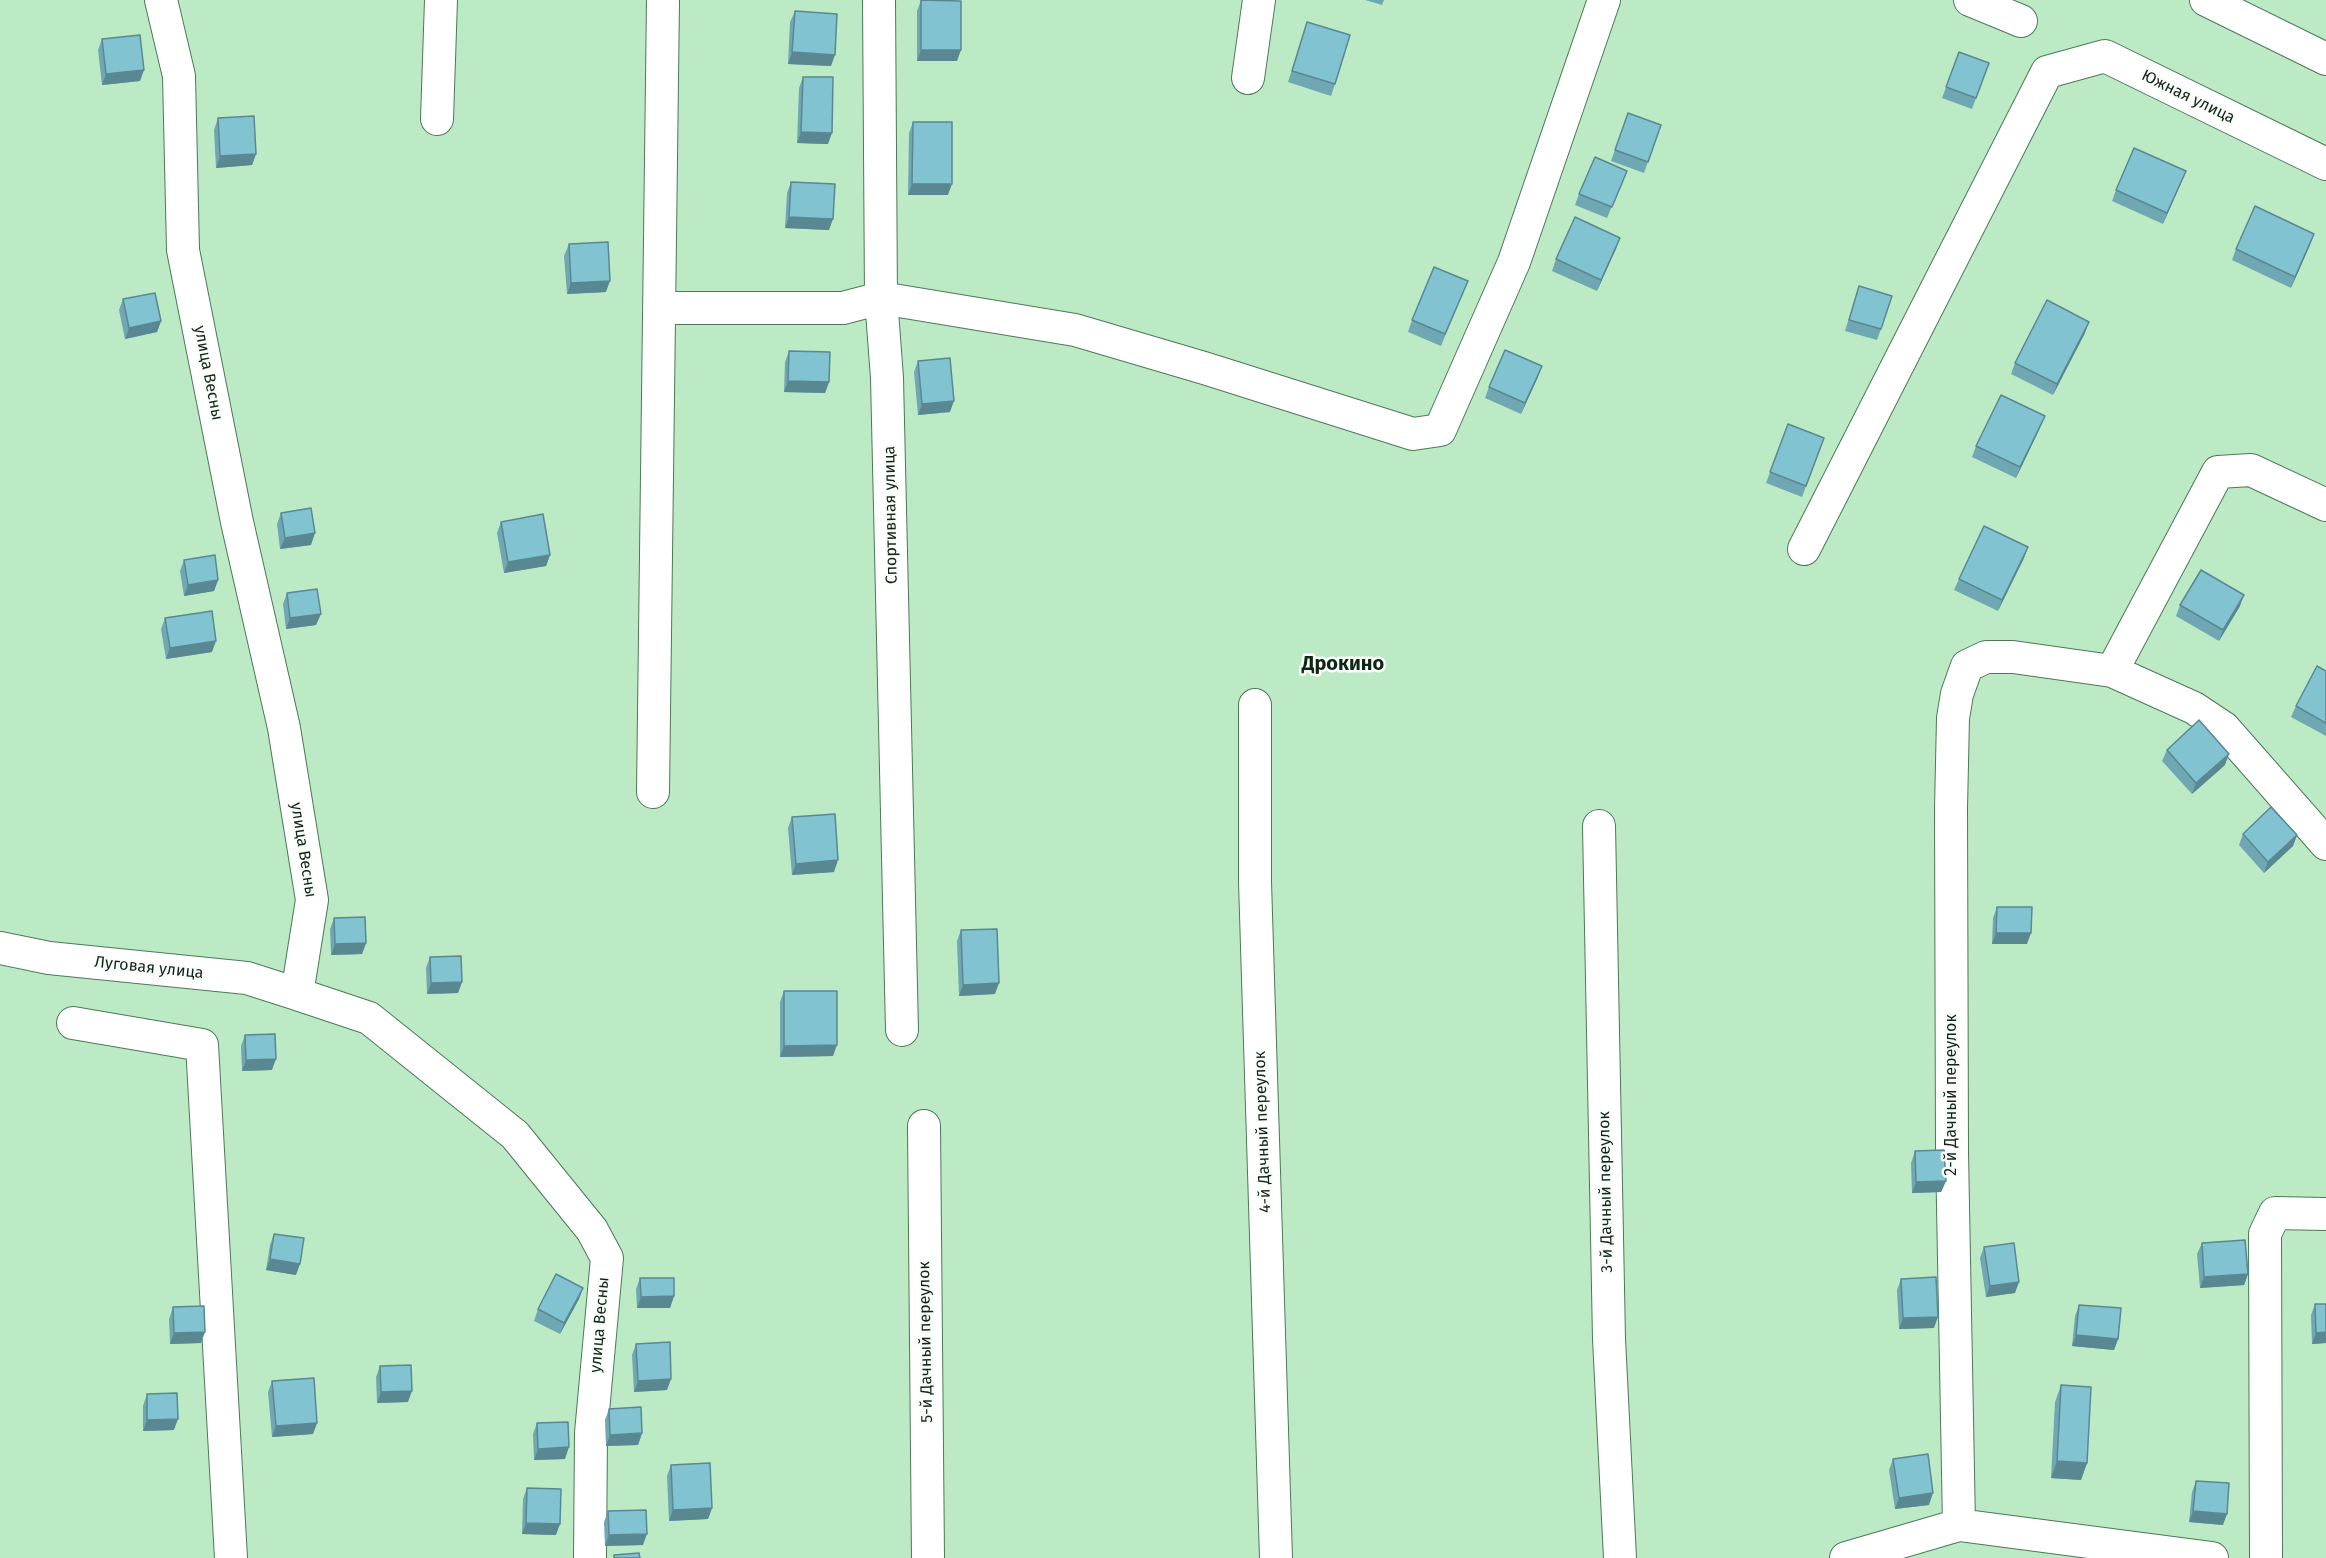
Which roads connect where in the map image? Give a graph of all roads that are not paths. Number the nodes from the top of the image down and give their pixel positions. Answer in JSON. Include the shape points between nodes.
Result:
{"nodes":[{"id":1,"x":161,"y":0,"type":"edge"},
{"id":2,"x":441,"y":0,"type":"edge"},
{"id":3,"x":663,"y":0,"type":"edge"},
{"id":4,"x":879,"y":0,"type":"edge"},
{"id":5,"x":1259,"y":0,"type":"edge"},
{"id":6,"x":1604,"y":0,"type":"edge"},
{"id":7,"x":1970,"y":0,"type":"edge"},
{"id":8,"x":2206,"y":0,"type":"edge"},
{"id":9,"x":2021,"y":21,"type":"dead end"},
{"id":10,"x":2326,"y":59,"type":"edge"},
{"id":11,"x":1248,"y":78,"type":"dead end"},
{"id":12,"x":437,"y":119,"type":"dead end"},
{"id":13,"x":2326,"y":164,"type":"edge"},
{"id":14,"x":881,"y":298,"type":"junction"},
{"id":15,"x":659,"y":308,"type":"junction"},
{"id":16,"x":2326,"y":505,"type":"edge"},
{"id":17,"x":1804,"y":549,"type":"dead end"},
{"id":18,"x":2112,"y":671,"type":"junction"},
{"id":19,"x":1255,"y":705,"type":"dead end"},
{"id":20,"x":653,"y":792,"type":"dead end"},
{"id":21,"x":1599,"y":825,"type":"dead end"},
{"id":22,"x":2326,"y":844,"type":"edge"},
{"id":23,"x":0,"y":948,"type":"edge"},
{"id":24,"x":297,"y":994,"type":"junction"},
{"id":25,"x":73,"y":1023,"type":"dead end"},
{"id":26,"x":902,"y":1030,"type":"dead end"},
{"id":27,"x":924,"y":1126,"type":"dead end"},
{"id":28,"x":2326,"y":1214,"type":"edge"},
{"id":29,"x":1959,"y":1526,"type":"junction"},
{"id":30,"x":231,"y":1558,"type":"edge"},
{"id":31,"x":590,"y":1558,"type":"edge"},
{"id":32,"x":928,"y":1558,"type":"edge"},
{"id":33,"x":1276,"y":1558,"type":"edge"},
{"id":34,"x":1620,"y":1558,"type":"edge"},
{"id":35,"x":1846,"y":1558,"type":"edge"},
{"id":36,"x":2212,"y":1558,"type":"edge"},
{"id":37,"x":2266,"y":1558,"type":"edge"}],
"edges":[{"from":1,"to":24,"type":"street","name":"улица Весны","via":[[179,76],[183,250],[237,522],[284,728],[312,900]]},
{"from":2,"to":12,"type":"street"},
{"from":3,"to":15,"type":"street"},
{"from":4,"to":14,"type":"street","name":"Спортивная улица"},
{"from":5,"to":11,"type":"street"},
{"from":6,"to":14,"type":"street","via":[[1514,262],[1440,430],[1413,434],[1075,330]]},
{"from":7,"to":9,"type":"street"},
{"from":8,"to":10,"type":"street"},
{"from":13,"to":17,"type":"street","name":"Южная улица","via":[[2105,56],[2047,72]]},
{"from":14,"to":15,"type":"street","via":[[843,308]]},
{"from":14,"to":26,"type":"street","name":"Спортивная улица","via":[[887,378]]},
{"from":15,"to":20,"type":"street"},
{"from":16,"to":18,"type":"street","via":[[2251,470],[2218,472]]},
{"from":18,"to":22,"type":"street","via":[[2194,708],[2224,728]]},
{"from":18,"to":29,"type":"street","name":"2-й Дачный переулок","via":[[1986,657],[1967,666],[1957,694],[1951,808]]},
{"from":19,"to":33,"type":"street","name":"4-й Дачный переулок","via":[[1256,882]]},
{"from":21,"to":34,"type":"street","name":"3-й Дачный переулок","via":[[1609,1338]]},
{"from":23,"to":24,"type":"street","name":"Луговая улица","via":[[49,958],[247,978]]},
{"from":24,"to":31,"type":"street","name":"улица Весны","via":[[369,1018],[515,1135],[592,1230],[607,1258],[591,1433]]},
{"from":25,"to":30,"type":"street","via":[[202,1045]]},
{"from":27,"to":32,"type":"street","name":"5-й Дачный переулок"},
{"from":28,"to":37,"type":"street","via":[[2274,1214],[2265,1234]]},
{"from":29,"to":35,"type":"street"},
{"from":29,"to":36,"type":"street"}]}
